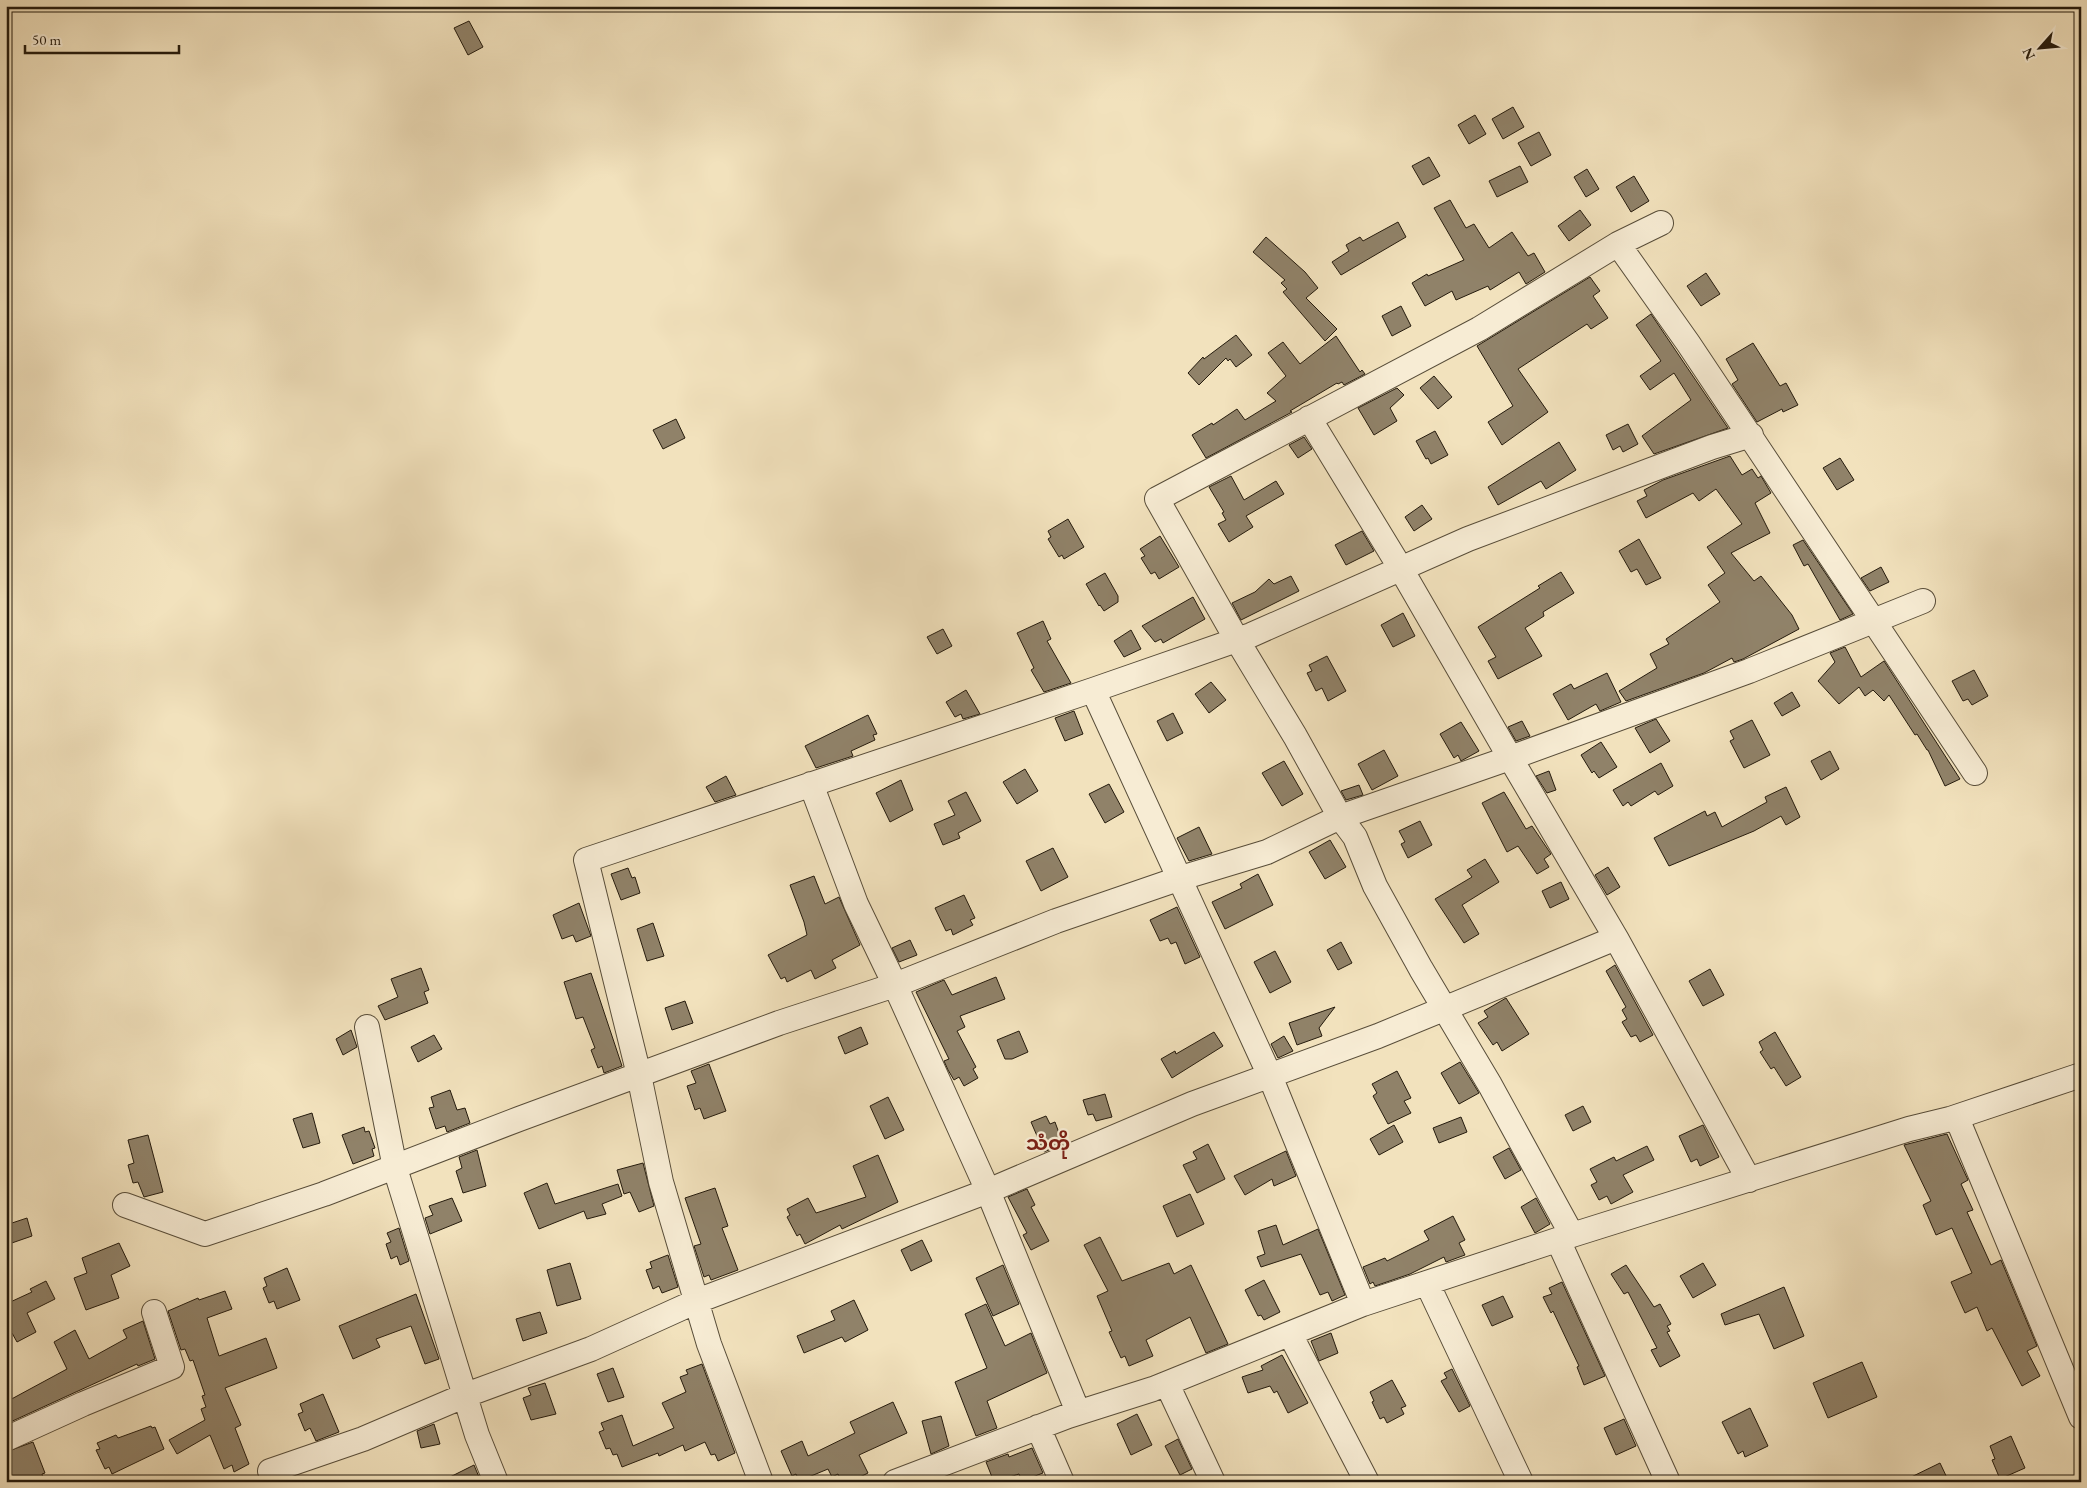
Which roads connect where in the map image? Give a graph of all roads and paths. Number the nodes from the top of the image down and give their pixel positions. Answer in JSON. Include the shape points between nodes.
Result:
{"nodes":[{"id":1,"x":1661,"y":222,"type":"dead end"},
{"id":2,"x":1618,"y":244,"type":"junction"},
{"id":3,"x":1310,"y":418,"type":"junction"},
{"id":4,"x":1751,"y":436,"type":"junction"},
{"id":5,"x":1401,"y":569,"type":"junction"},
{"id":6,"x":1924,"y":601,"type":"dead end"},
{"id":7,"x":1875,"y":622,"type":"junction"},
{"id":8,"x":1237,"y":640,"type":"junction"},
{"id":9,"x":1094,"y":690,"type":"junction"},
{"id":10,"x":1510,"y":758,"type":"junction"},
{"id":11,"x":1975,"y":774,"type":"dead end"},
{"id":12,"x":811,"y":784,"type":"junction"},
{"id":13,"x":1340,"y":817,"type":"junction"},
{"id":14,"x":1181,"y":878,"type":"junction"},
{"id":15,"x":1616,"y":938,"type":"junction"},
{"id":16,"x":894,"y":985,"type":"junction"},
{"id":17,"x":1445,"y":1009,"type":"junction"},
{"id":18,"x":367,"y":1027,"type":"dead end"},
{"id":19,"x":639,"y":1075,"type":"junction"},
{"id":20,"x":2081,"y":1075,"type":"edge"},
{"id":21,"x":1270,"y":1076,"type":"junction"},
{"id":22,"x":1950,"y":1119,"type":"junction"},
{"id":23,"x":395,"y":1168,"type":"junction"},
{"id":24,"x":1749,"y":1180,"type":"junction"},
{"id":25,"x":988,"y":1190,"type":"junction"},
{"id":26,"x":124,"y":1205,"type":"dead end"},
{"id":27,"x":1565,"y":1238,"type":"junction"},
{"id":28,"x":1427,"y":1283,"type":"junction"},
{"id":29,"x":698,"y":1302,"type":"junction"},
{"id":30,"x":1363,"y":1304,"type":"junction"},
{"id":31,"x":154,"y":1312,"type":"dead end"},
{"id":32,"x":1290,"y":1334,"type":"junction"},
{"id":33,"x":1167,"y":1384,"type":"junction"},
{"id":34,"x":466,"y":1395,"type":"junction"},
{"id":35,"x":1078,"y":1412,"type":"junction"},
{"id":36,"x":2081,"y":1417,"type":"edge"},
{"id":37,"x":1038,"y":1427,"type":"junction"},
{"id":38,"x":6,"y":1439,"type":"edge"},
{"id":39,"x":270,"y":1472,"type":"dead end"},
{"id":40,"x":909,"y":1479,"type":"edge"},
{"id":41,"x":496,"y":1482,"type":"edge"},
{"id":42,"x":761,"y":1482,"type":"edge"},
{"id":43,"x":1062,"y":1482,"type":"edge"},
{"id":44,"x":1213,"y":1482,"type":"edge"},
{"id":45,"x":1368,"y":1482,"type":"edge"},
{"id":46,"x":1521,"y":1482,"type":"edge"},
{"id":47,"x":1668,"y":1482,"type":"edge"}],
"edges":[{"from":1,"to":2,"type":"street"},
{"from":2,"to":3,"type":"street","via":[[1479,329]]},
{"from":2,"to":4,"type":"street"},
{"from":3,"to":5,"type":"street"},
{"from":3,"to":8,"type":"street","via":[[1157,500]]},
{"from":4,"to":5,"type":"street","via":[[1712,447],[1468,539]]},
{"from":4,"to":7,"type":"street"},
{"from":5,"to":8,"type":"street"},
{"from":5,"to":10,"type":"street"},
{"from":6,"to":7,"type":"street"},
{"from":7,"to":10,"type":"street"},
{"from":7,"to":11,"type":"street"},
{"from":8,"to":9,"type":"street"},
{"from":8,"to":13,"type":"street"},
{"from":9,"to":12,"type":"street"},
{"from":9,"to":14,"type":"street"},
{"from":10,"to":13,"type":"street"},
{"from":10,"to":15,"type":"street"},
{"from":12,"to":16,"type":"street","via":[[856,904]]},
{"from":12,"to":19,"type":"street","via":[[586,860]]},
{"from":13,"to":14,"type":"street","via":[[1266,852]]},
{"from":13,"to":17,"type":"street","via":[[1355,837],[1375,886]]},
{"from":14,"to":16,"type":"street","via":[[1056,921]]},
{"from":14,"to":21,"type":"street"},
{"from":15,"to":17,"type":"street"},
{"from":15,"to":24,"type":"street"},
{"from":16,"to":19,"type":"street"},
{"from":16,"to":25,"type":"street"},
{"from":17,"to":21,"type":"street"},
{"from":17,"to":27,"type":"street","via":[[1490,1084]]},
{"from":18,"to":23,"type":"street"},
{"from":19,"to":23,"type":"street","via":[[519,1118]]},
{"from":19,"to":29,"type":"street","via":[[662,1182]]},
{"from":20,"to":22,"type":"street"},
{"from":21,"to":25,"type":"street","via":[[1192,1104]]},
{"from":21,"to":30,"type":"street"},
{"from":22,"to":24,"type":"street"},
{"from":22,"to":36,"type":"street","via":[[1959,1123]]},
{"from":23,"to":26,"type":"street","via":[[205,1234]]},
{"from":23,"to":34,"type":"street"},
{"from":24,"to":27,"type":"street"},
{"from":25,"to":29,"type":"street"},
{"from":25,"to":35,"type":"street"},
{"from":27,"to":28,"type":"street"},
{"from":27,"to":47,"type":"street"},
{"from":28,"to":30,"type":"street"},
{"from":28,"to":46,"type":"street"},
{"from":29,"to":34,"type":"street","via":[[591,1349]]},
{"from":29,"to":42,"type":"street","via":[[709,1344]]},
{"from":30,"to":32,"type":"street"},
{"from":31,"to":38,"type":"street","via":[[172,1367]]},
{"from":32,"to":33,"type":"street"},
{"from":32,"to":45,"type":"street"},
{"from":33,"to":35,"type":"street"},
{"from":33,"to":44,"type":"street"},
{"from":34,"to":39,"type":"street","via":[[363,1439]]},
{"from":34,"to":41,"type":"street"},
{"from":35,"to":37,"type":"street"},
{"from":37,"to":40,"type":"street"},
{"from":37,"to":43,"type":"street"}]}
